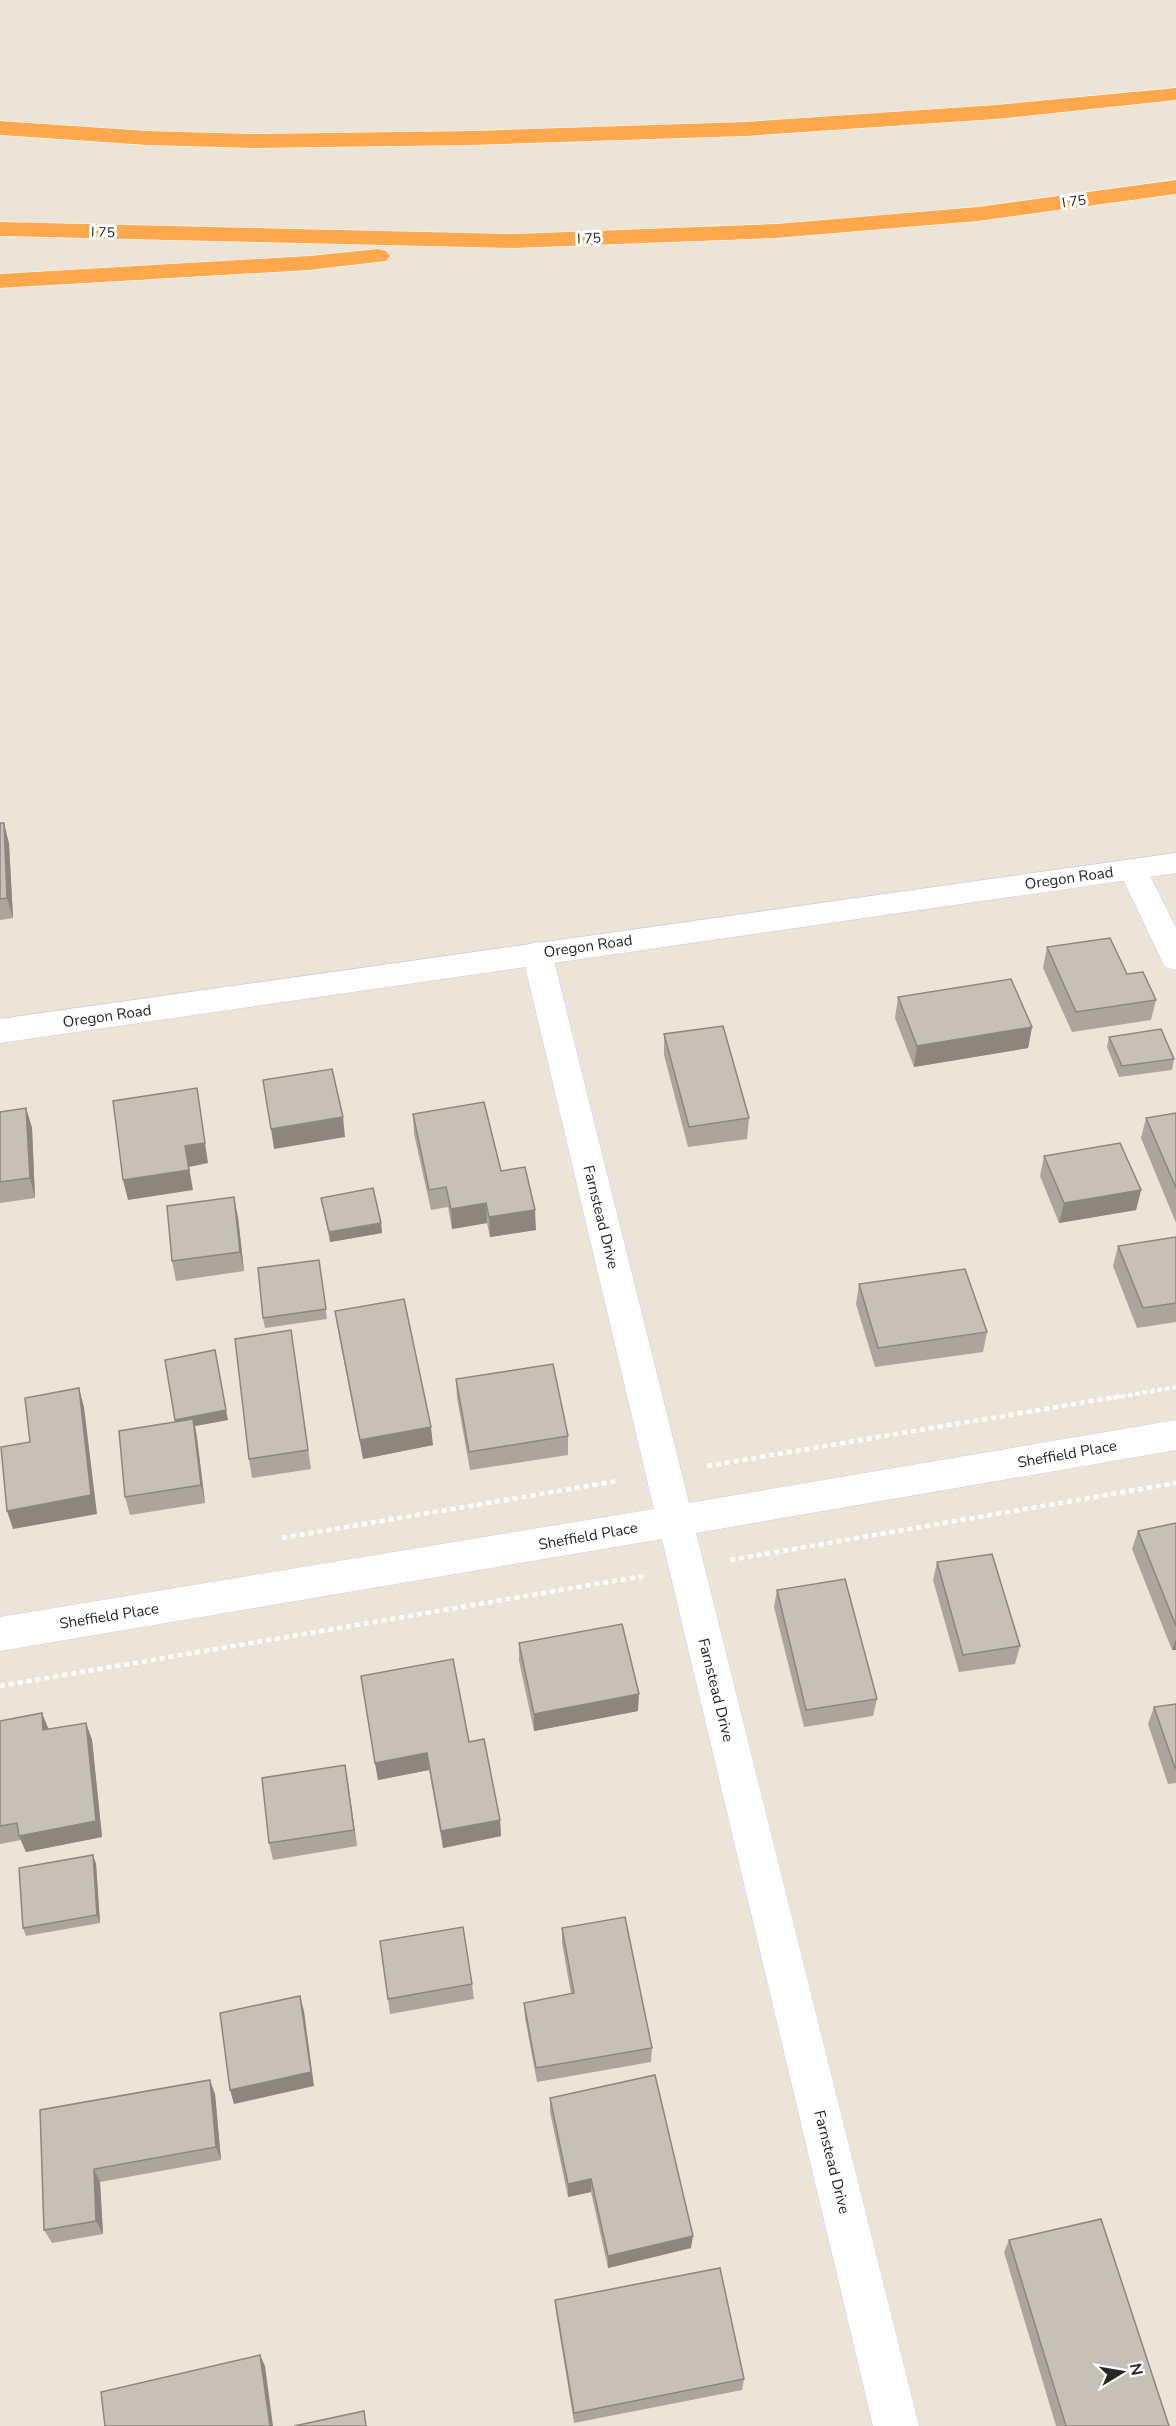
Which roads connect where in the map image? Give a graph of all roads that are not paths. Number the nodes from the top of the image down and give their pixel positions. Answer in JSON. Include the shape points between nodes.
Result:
{"nodes":[{"id":1,"x":1176,"y":94,"type":"edge"},
{"id":2,"x":0,"y":109,"type":"edge"},
{"id":3,"x":0,"y":128,"type":"edge"},
{"id":4,"x":253,"y":141,"type":"junction"},
{"id":5,"x":1176,"y":187,"type":"edge"},
{"id":6,"x":0,"y":229,"type":"edge"},
{"id":7,"x":514,"y":241,"type":"junction"},
{"id":8,"x":0,"y":281,"type":"edge"},
{"id":9,"x":1176,"y":863,"type":"edge"},
{"id":10,"x":1133,"y":869,"type":"junction"},
{"id":11,"x":537,"y":953,"type":"junction"},
{"id":12,"x":1176,"y":959,"type":"edge"},
{"id":13,"x":0,"y":1032,"type":"edge"},
{"id":14,"x":1176,"y":1435,"type":"edge"},
{"id":15,"x":675,"y":1521,"type":"junction"},
{"id":16,"x":0,"y":1634,"type":"edge"},
{"id":17,"x":896,"y":2426,"type":"edge"}],
"edges":[{"from":1,"to":4,"type":"highway","via":[[996,112],[745,129]]},
{"from":2,"to":4,"type":"highway"},
{"from":3,"to":4,"type":"highway"},
{"from":5,"to":7,"type":"highway","name":"I 75","number":"I 75","via":[[978,214],[776,231]]},
{"from":6,"to":7,"type":"highway","name":"I 75","number":"I 75"},
{"from":7,"to":8,"type":"highway","via":[[309,263]]},
{"from":9,"to":10,"type":"street","name":"Oregon Road"},
{"from":10,"to":11,"type":"street","name":"Oregon Road"},
{"from":10,"to":12,"type":"street"},
{"from":11,"to":13,"type":"street","name":"Oregon Road"},
{"from":11,"to":15,"type":"street","name":"Farnstead Drive"},
{"from":14,"to":15,"type":"street","name":"Sheffield Place"},
{"from":15,"to":16,"type":"street","name":"Sheffield Place"},
{"from":15,"to":17,"type":"street","name":"Farnstead Drive"}]}
